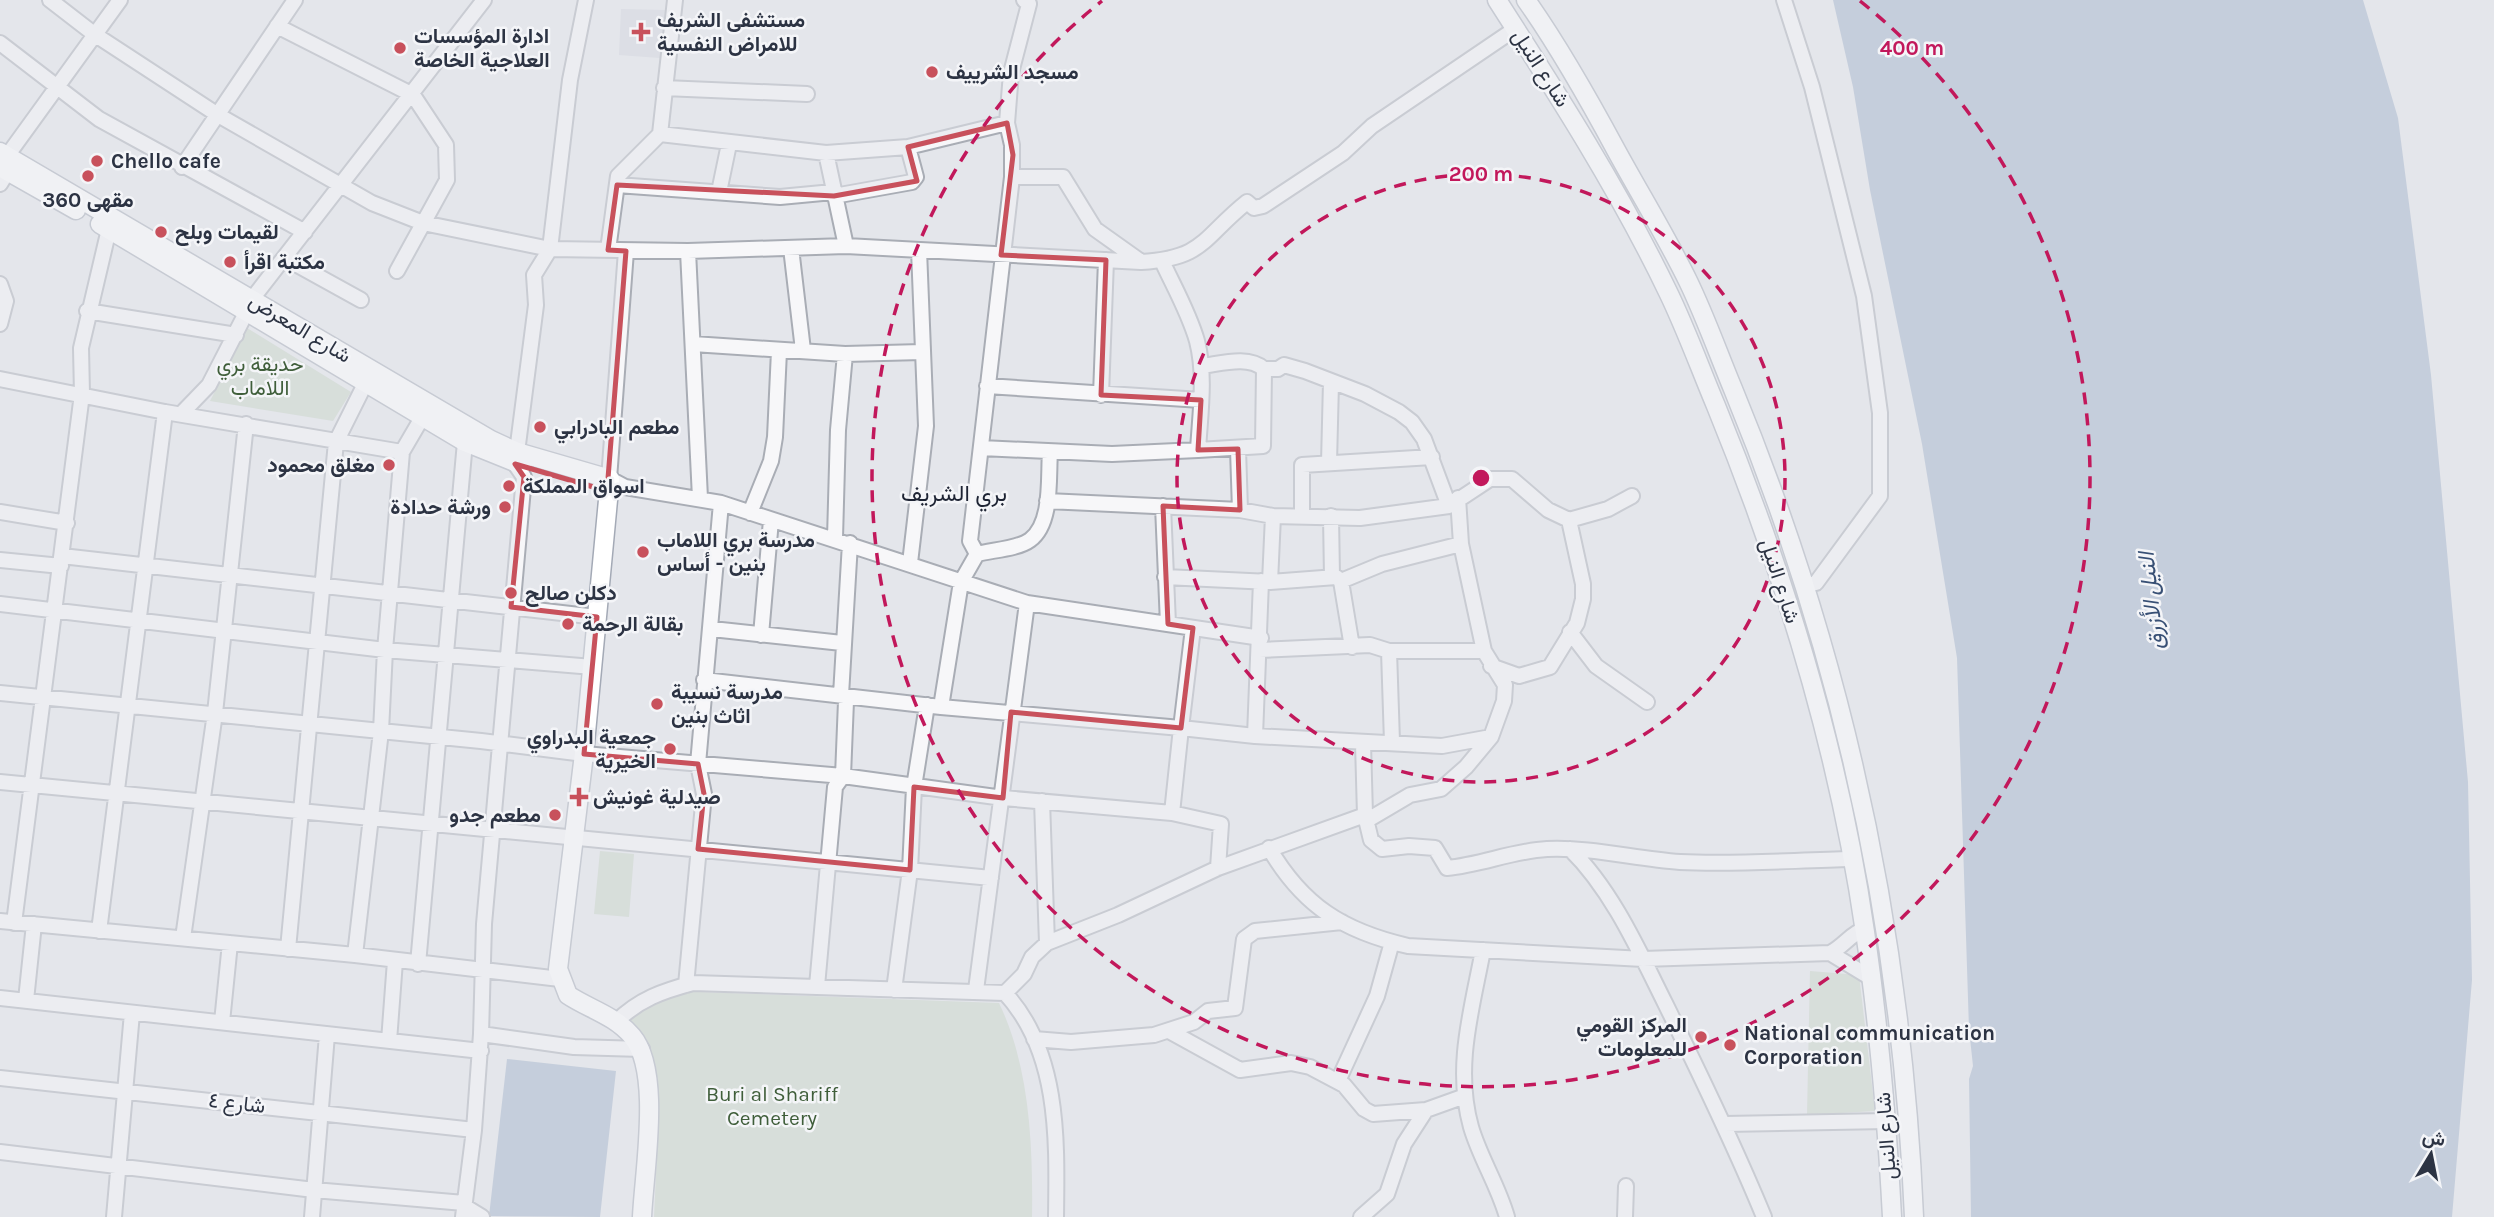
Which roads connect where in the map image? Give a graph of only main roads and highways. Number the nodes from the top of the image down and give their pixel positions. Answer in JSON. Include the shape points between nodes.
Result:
{"nodes":[{"id":1,"x":1497,"y":0,"type":"edge"},
{"id":2,"x":1526,"y":0,"type":"edge"},
{"id":3,"x":1587,"y":93,"type":"junction"},
{"id":4,"x":1566,"y":107,"type":"junction"},
{"id":5,"x":1603,"y":123,"type":"junction"},
{"id":6,"x":1582,"y":134,"type":"junction"},
{"id":7,"x":2,"y":166,"type":"edge"},
{"id":8,"x":257,"y":310,"type":"junction"},
{"id":9,"x":516,"y":458,"type":"junction"},
{"id":10,"x":1768,"y":474,"type":"junction"},
{"id":11,"x":1745,"y":478,"type":"junction"},
{"id":12,"x":1780,"y":510,"type":"junction"},
{"id":13,"x":1758,"y":514,"type":"junction"},
{"id":14,"x":564,"y":922,"type":"junction"},
{"id":15,"x":595,"y":1008,"type":"junction"},
{"id":16,"x":642,"y":1217,"type":"edge"},
{"id":17,"x":1892,"y":1217,"type":"edge"},
{"id":18,"x":1914,"y":1217,"type":"edge"}],
"edges":[{"from":1,"to":4,"type":"main road","name":"شارع النيل"},
{"from":2,"to":3,"type":"main road","name":"شارع النيل"},
{"from":3,"to":4,"type":"main road"},
{"from":3,"to":5,"type":"main road","name":"شارع النيل"},
{"from":4,"to":6,"type":"main road","name":"شارع النيل"},
{"from":5,"to":6,"type":"main road","via":[[1588,124]]},
{"from":5,"to":10,"type":"main road","name":"شارع النيل","via":[[1689,283]]},
{"from":6,"to":11,"type":"main road","name":"شارع النيل","via":[[1670,294]]},
{"from":7,"to":8,"type":"main road","name":"شارع المعرض"},
{"from":7,"to":8,"type":"main road","name":"شارع المعرض"},
{"from":8,"to":9,"type":"main road","name":"شارع المعرض"},
{"from":8,"to":9,"type":"main road","name":"شارع المعرض","via":[[365,384],[466,442]]},
{"from":9,"to":14,"type":"main road","name":"شارع المعرض","via":[[613,484]]},
{"from":10,"to":11,"type":"main road","via":[[1755,481]]},
{"from":10,"to":12,"type":"main road","name":"شارع النيل"},
{"from":11,"to":13,"type":"main road","name":"شارع النيل"},
{"from":12,"to":13,"type":"main road","via":[[1766,508]]},
{"from":12,"to":18,"type":"main road","name":"شارع النيل","via":[[1806,585],[1851,753],[1890,954]]},
{"from":13,"to":17,"type":"main road","name":"شارع النيل","via":[[1809,671],[1852,859],[1871,978]]},
{"from":14,"to":15,"type":"main road","via":[[570,940],[567,975]]},
{"from":14,"to":15,"type":"main road","via":[[560,979],[568,995]]},
{"from":15,"to":16,"type":"main road","via":[[617,1022],[642,1049],[649,1083]]}]}
